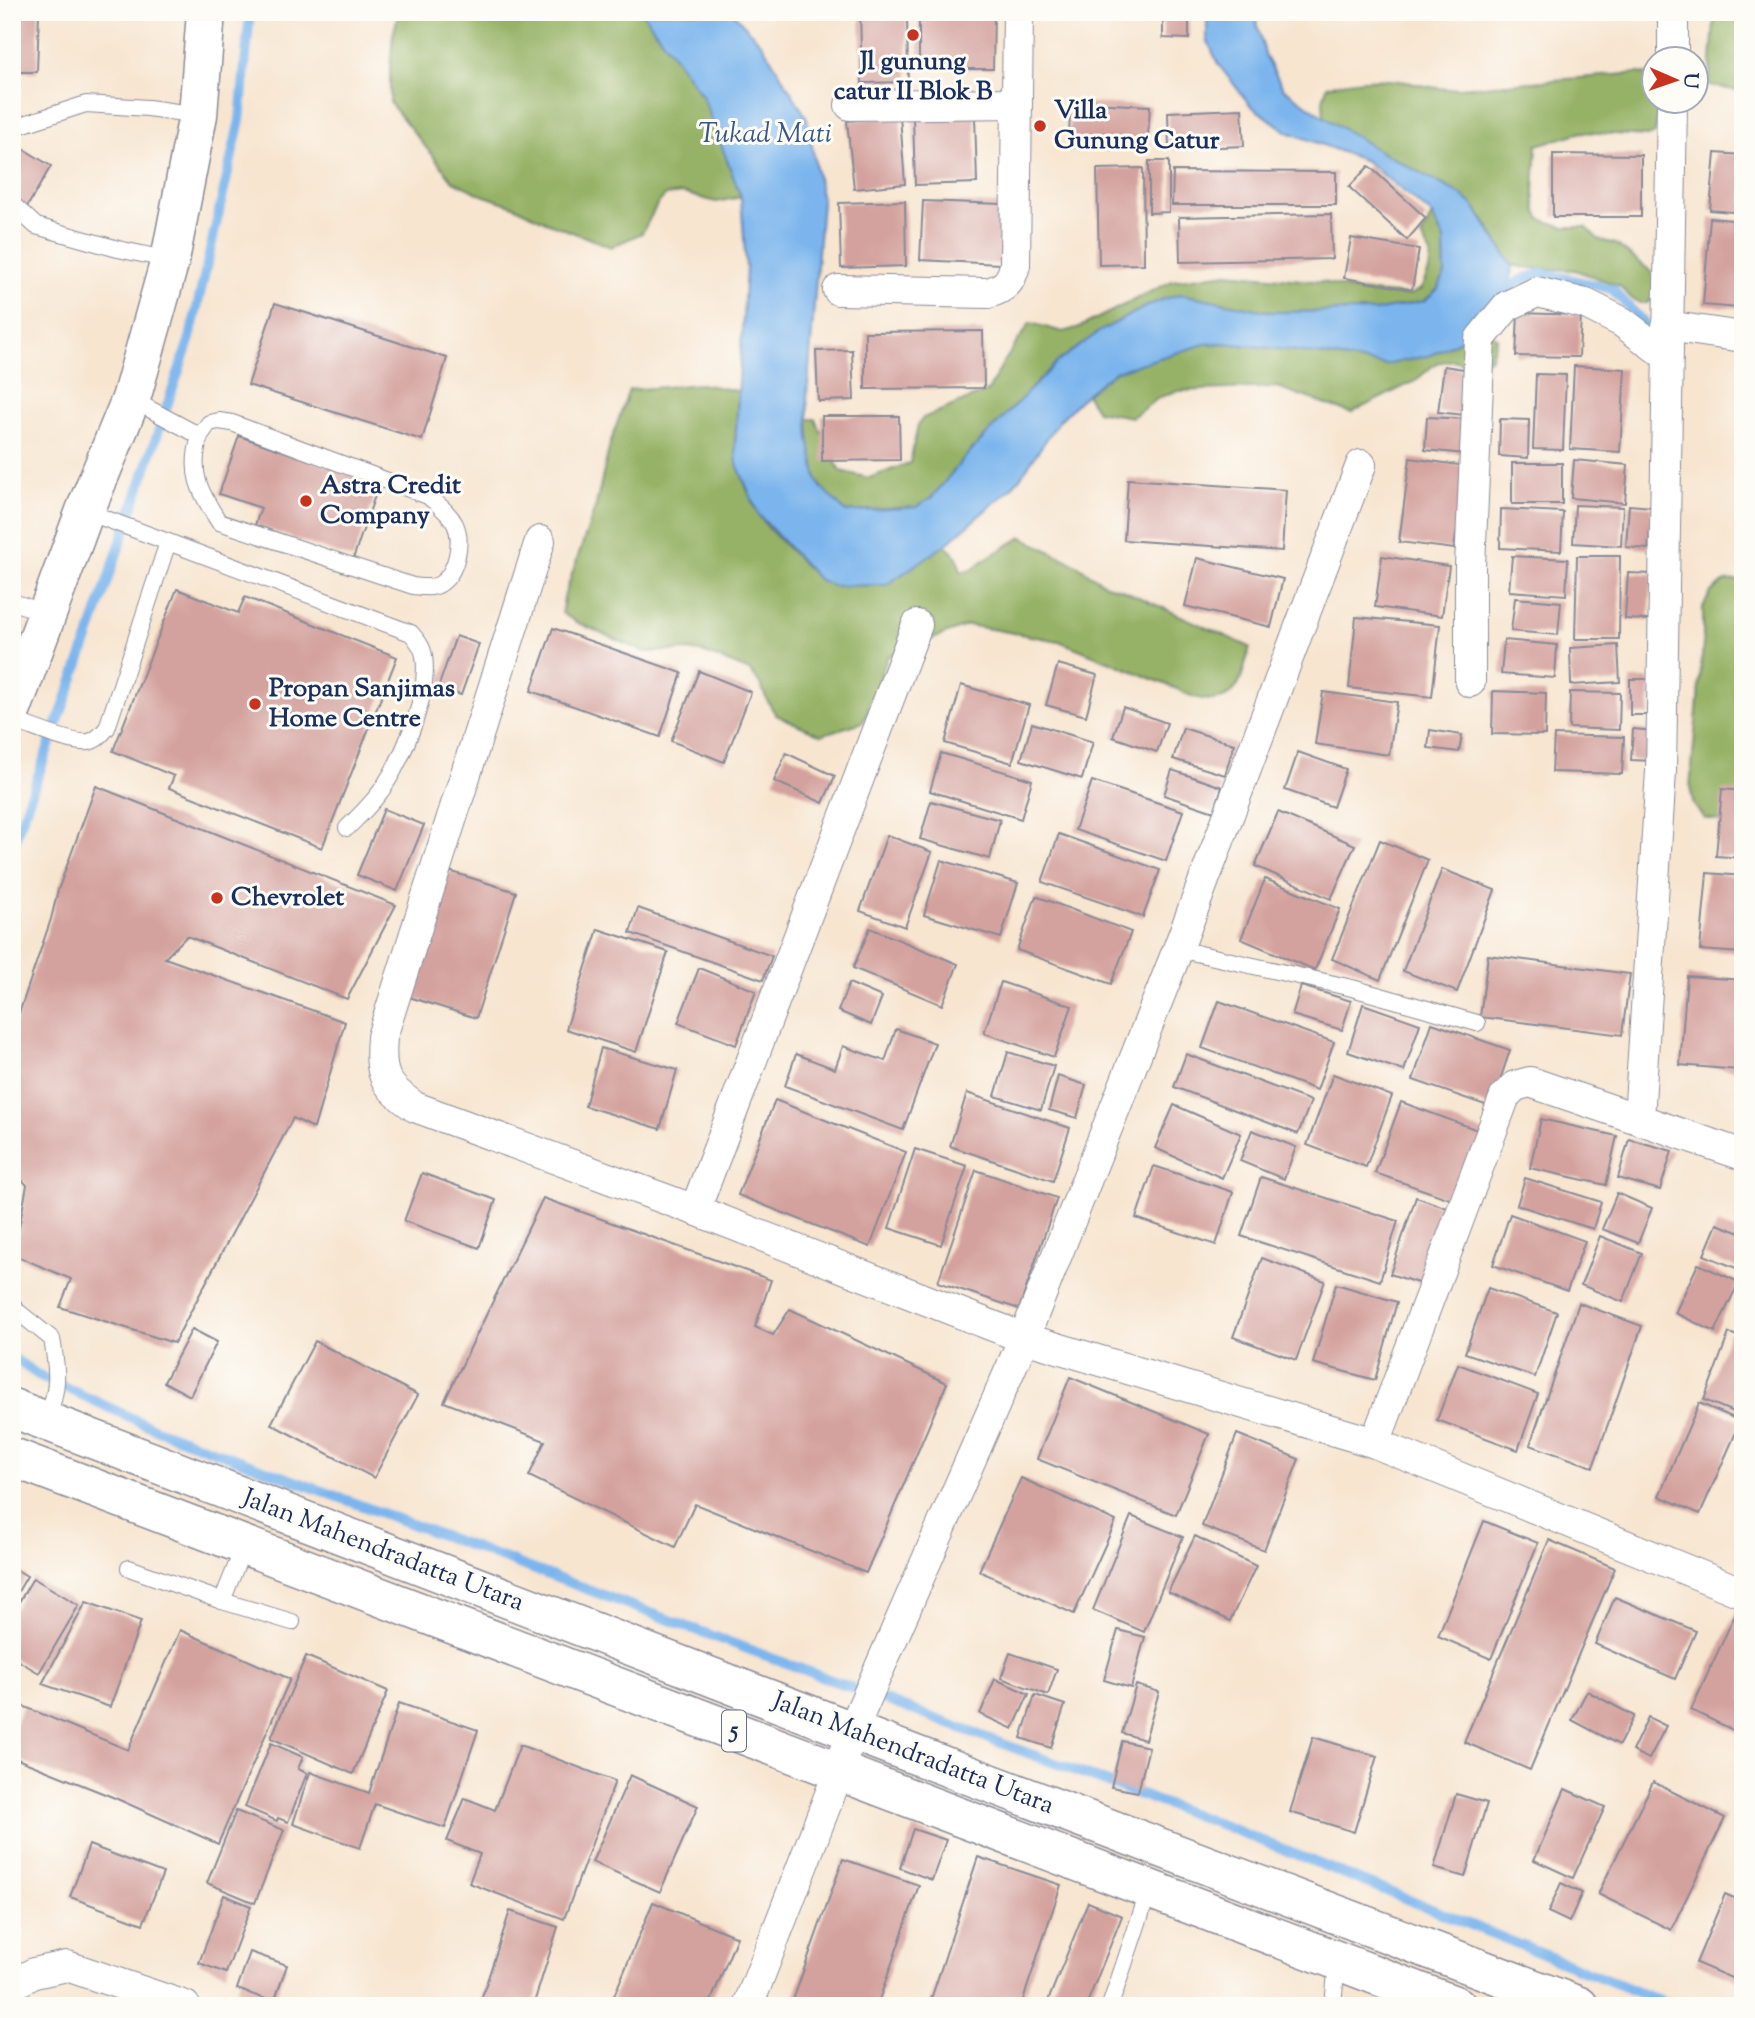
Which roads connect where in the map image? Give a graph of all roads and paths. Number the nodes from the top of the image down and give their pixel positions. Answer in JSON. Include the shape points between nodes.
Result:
{"nodes":[{"id":1,"x":206,"y":12,"type":"edge"},
{"id":2,"x":1018,"y":12,"type":"edge"},
{"id":3,"x":1673,"y":12,"type":"edge"},
{"id":4,"x":1673,"y":46,"type":"edge"},
{"id":5,"x":1017,"y":103,"type":"junction"},
{"id":6,"x":850,"y":105,"type":"dead end"},
{"id":7,"x":198,"y":115,"type":"junction"},
{"id":8,"x":1672,"y":116,"type":"edge"},
{"id":9,"x":12,"y":128,"type":"edge"},
{"id":10,"x":12,"y":204,"type":"edge"},
{"id":11,"x":170,"y":260,"type":"junction"},
{"id":12,"x":838,"y":290,"type":"dead end"},
{"id":13,"x":1667,"y":326,"type":"junction"},
{"id":14,"x":1743,"y":337,"type":"edge"},
{"id":15,"x":1667,"y":356,"type":"junction"},
{"id":16,"x":131,"y":399,"type":"junction"},
{"id":17,"x":200,"y":436,"type":"junction"},
{"id":18,"x":1361,"y":465,"type":"dead end"},
{"id":19,"x":85,"y":511,"type":"junction"},
{"id":20,"x":540,"y":541,"type":"dead end"},
{"id":21,"x":168,"y":542,"type":"junction"},
{"id":22,"x":30,"y":608,"type":"edge"},
{"id":23,"x":917,"y":625,"type":"dead end"},
{"id":24,"x":1470,"y":682,"type":"dead end"},
{"id":25,"x":12,"y":709,"type":"edge"},
{"id":26,"x":12,"y":720,"type":"edge"},
{"id":27,"x":347,"y":828,"type":"dead end"},
{"id":28,"x":1178,"y":949,"type":"junction"},
{"id":29,"x":1478,"y":1024,"type":"dead end"},
{"id":30,"x":1639,"y":1119,"type":"junction"},
{"id":31,"x":1743,"y":1155,"type":"edge"},
{"id":32,"x":695,"y":1210,"type":"junction"},
{"id":33,"x":12,"y":1304,"type":"edge"},
{"id":34,"x":1024,"y":1338,"type":"junction"},
{"id":35,"x":29,"y":1415,"type":"edge"},
{"id":36,"x":1375,"y":1443,"type":"junction"},
{"id":37,"x":14,"y":1459,"type":"edge"},
{"id":38,"x":245,"y":1544,"type":"junction"},
{"id":39,"x":129,"y":1568,"type":"dead end"},
{"id":40,"x":1743,"y":1593,"type":"edge"},
{"id":41,"x":222,"y":1601,"type":"junction"},
{"id":42,"x":292,"y":1622,"type":"dead end"},
{"id":43,"x":852,"y":1731,"type":"junction"},
{"id":44,"x":839,"y":1772,"type":"junction"},
{"id":45,"x":1149,"y":1887,"type":"junction"},
{"id":46,"x":1338,"y":1960,"type":"junction"},
{"id":47,"x":12,"y":1985,"type":"edge"},
{"id":48,"x":185,"y":2006,"type":"edge"},
{"id":49,"x":748,"y":2006,"type":"edge"},
{"id":50,"x":1110,"y":2006,"type":"edge"},
{"id":51,"x":1333,"y":2006,"type":"edge"},
{"id":52,"x":1457,"y":2006,"type":"edge"},
{"id":53,"x":1579,"y":2006,"type":"edge"}],
"edges":[{"from":1,"to":7,"type":"main road"},
{"from":2,"to":5,"type":"street"},
{"from":3,"to":4,"type":"street"},
{"from":5,"to":6,"type":"street"},
{"from":5,"to":12,"type":"street","via":[[1015,265],[1002,289],[988,293]]},
{"from":7,"to":9,"type":"lane","via":[[86,104]]},
{"from":7,"to":11,"type":"main road"},
{"from":8,"to":13,"type":"street"},
{"from":10,"to":11,"type":"lane","via":[[36,226]]},
{"from":11,"to":16,"type":"main road"},
{"from":13,"to":14,"type":"street"},
{"from":13,"to":15,"type":"street"},
{"from":15,"to":24,"type":"street","via":[[1622,322],[1586,304],[1537,292],[1507,306],[1480,339]]},
{"from":15,"to":30,"type":"street","via":[[1661,771]]},
{"from":16,"to":17,"type":"lane"},
{"from":16,"to":19,"type":"main road"},
{"from":17,"to":17,"type":"lane","via":[[209,422],[232,423],[428,496],[455,524],[459,542],[448,576],[439,585],[413,586],[219,522],[199,488],[195,461]]},
{"from":18,"to":28,"type":"street"},
{"from":19,"to":21,"type":"lane"},
{"from":19,"to":22,"type":"main road"},
{"from":20,"to":32,"type":"street","via":[[382,1037],[380,1065],[392,1091],[415,1107]]},
{"from":21,"to":26,"type":"lane","via":[[107,728],[97,739],[74,741]]},
{"from":21,"to":27,"type":"lane","via":[[411,633],[420,644],[424,673],[414,726],[385,786]]},
{"from":22,"to":25,"type":"main road"},
{"from":23,"to":32,"type":"street"},
{"from":28,"to":29,"type":"lane","via":[[1352,988]]},
{"from":28,"to":34,"type":"street"},
{"from":30,"to":31,"type":"street"},
{"from":30,"to":36,"type":"street","via":[[1530,1082],[1515,1086],[1504,1096]]},
{"from":32,"to":34,"type":"street"},
{"from":33,"to":35,"type":"lane","via":[[52,1339],[58,1371],[54,1402]]},
{"from":34,"to":36,"type":"street"},
{"from":34,"to":43,"type":"street"},
{"from":35,"to":43,"type":"main road","name":"Jalan Mahendradatta Utara","number":"5"},
{"from":36,"to":40,"type":"street"},
{"from":37,"to":38,"type":"main road","name":"Jalan Mahendradatta Utara","number":"5"},
{"from":38,"to":41,"type":"lane"},
{"from":38,"to":44,"type":"main road","name":"Jalan Mahendradatta Utara","number":"5"},
{"from":39,"to":41,"type":"lane"},
{"from":41,"to":42,"type":"lane"},
{"from":43,"to":44,"type":"street"},
{"from":43,"to":53,"type":"main road","name":"Jalan Mahendradatta Utara","number":"5"},
{"from":44,"to":45,"type":"main road","name":"Jalan Mahendradatta Utara","number":"5"},
{"from":44,"to":49,"type":"street"},
{"from":45,"to":46,"type":"main road","name":"Jalan Mahendradatta Utara","number":"5"},
{"from":45,"to":50,"type":"lane"},
{"from":46,"to":51,"type":"lane"},
{"from":46,"to":52,"type":"main road","name":"Jalan Mahendradatta Utara","number":"5"},
{"from":47,"to":48,"type":"street","via":[[34,1973],[67,1966]]}]}
